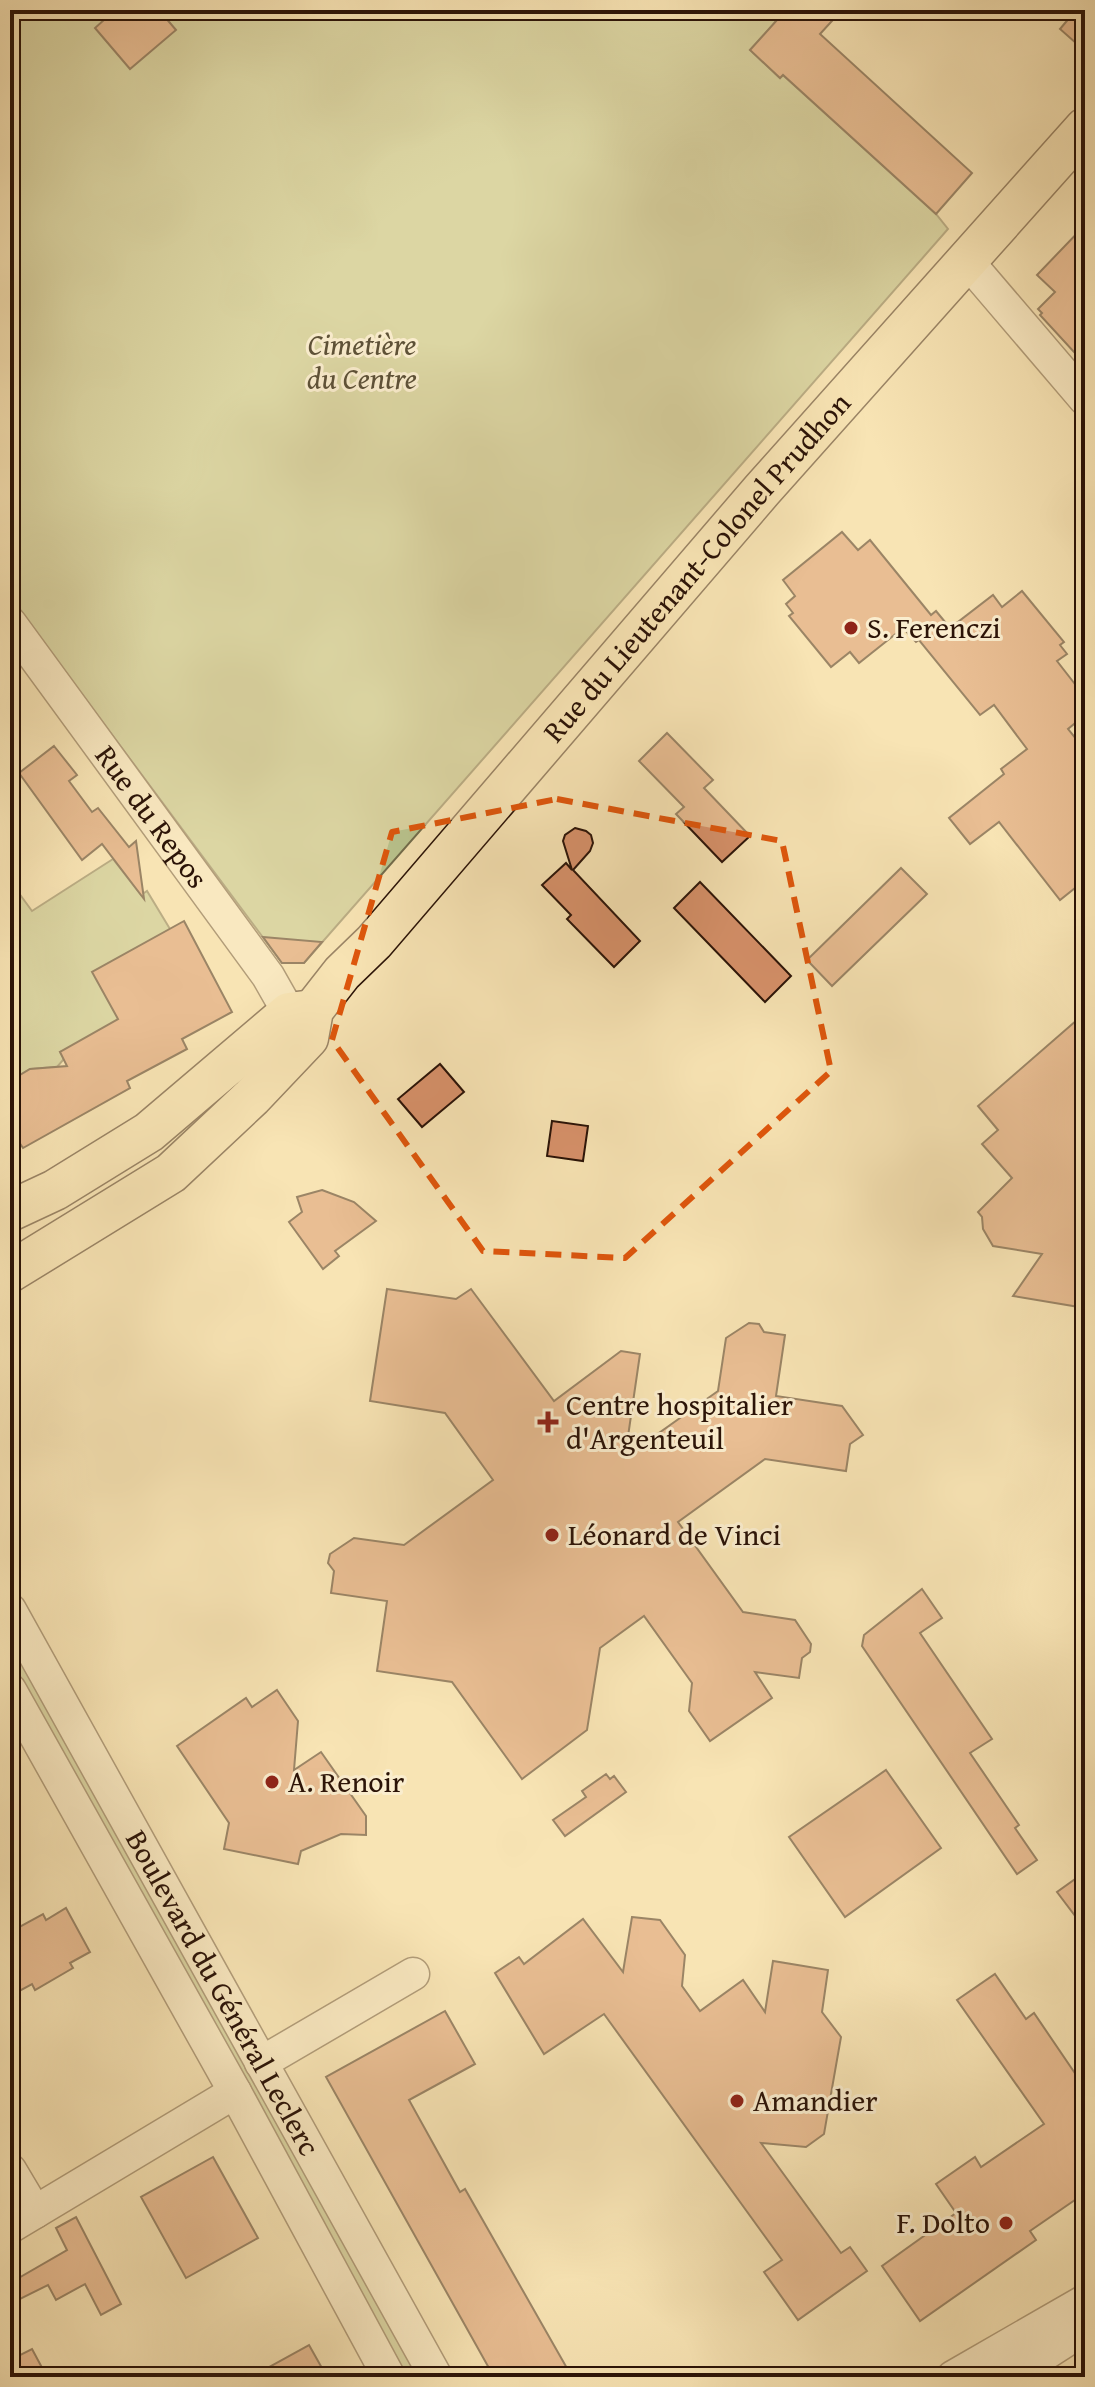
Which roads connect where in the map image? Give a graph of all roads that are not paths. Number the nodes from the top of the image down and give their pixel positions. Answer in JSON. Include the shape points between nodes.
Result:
{"nodes":[{"id":1,"x":1085,"y":128,"type":"edge"},
{"id":2,"x":968,"y":262,"type":"junction"},
{"id":3,"x":1085,"y":399,"type":"edge"},
{"id":4,"x":13,"y":633,"type":"edge"},
{"id":5,"x":301,"y":1012,"type":"junction"},
{"id":6,"x":149,"y":1132,"type":"junction"},
{"id":7,"x":171,"y":1173,"type":"junction"},
{"id":8,"x":10,"y":1211,"type":"edge"},
{"id":9,"x":10,"y":1272,"type":"edge"},
{"id":10,"x":10,"y":1610,"type":"edge"},
{"id":11,"x":10,"y":1690,"type":"edge"},
{"id":12,"x":413,"y":1974,"type":"dead end"},
{"id":13,"x":261,"y":2063,"type":"junction"},
{"id":14,"x":235,"y":2092,"type":"junction"},
{"id":15,"x":10,"y":2170,"type":"edge"},
{"id":16,"x":22,"y":2220,"type":"edge"},
{"id":17,"x":1085,"y":2301,"type":"edge"},
{"id":18,"x":1085,"y":2328,"type":"edge"},
{"id":19,"x":389,"y":2377,"type":"edge"},
{"id":20,"x":436,"y":2377,"type":"edge"},
{"id":21,"x":953,"y":2377,"type":"edge"},
{"id":22,"x":1009,"y":2377,"type":"edge"}],
"edges":[{"from":1,"to":2,"type":"main road","name":"Rue du Lieutenant-Colonel Prudhon"},
{"from":2,"to":3,"type":"street"},
{"from":2,"to":5,"type":"main road","name":"Rue du Lieutenant-Colonel Prudhon","via":[[762,490],[374,942]]},
{"from":4,"to":5,"type":"street","name":"Rue du Repos","via":[[259,964]]},
{"from":5,"to":6,"type":"main road","name":"Rue du Lieutenant-Colonel Prudhon"},
{"from":5,"to":7,"type":"main road","name":"Rue du Lieutenant-Colonel Prudhon","via":[[308,1038]]},
{"from":6,"to":7,"type":"main road"},
{"from":6,"to":8,"type":"main road","name":"Rue du Lieutenant-Colonel Prudhon"},
{"from":7,"to":9,"type":"main road","name":"Rue du Lieutenant-Colonel Prudhon"},
{"from":10,"to":13,"type":"street","name":"Boulevard du Général Leclerc"},
{"from":11,"to":14,"type":"street","name":"Boulevard du Général Leclerc"},
{"from":12,"to":13,"type":"street"},
{"from":13,"to":20,"type":"street","name":"Boulevard du Général Leclerc"},
{"from":14,"to":16,"type":"street"},
{"from":14,"to":19,"type":"street","name":"Boulevard du Général Leclerc"},
{"from":15,"to":16,"type":"street"},
{"from":17,"to":21,"type":"street"},
{"from":18,"to":22,"type":"street"}]}
